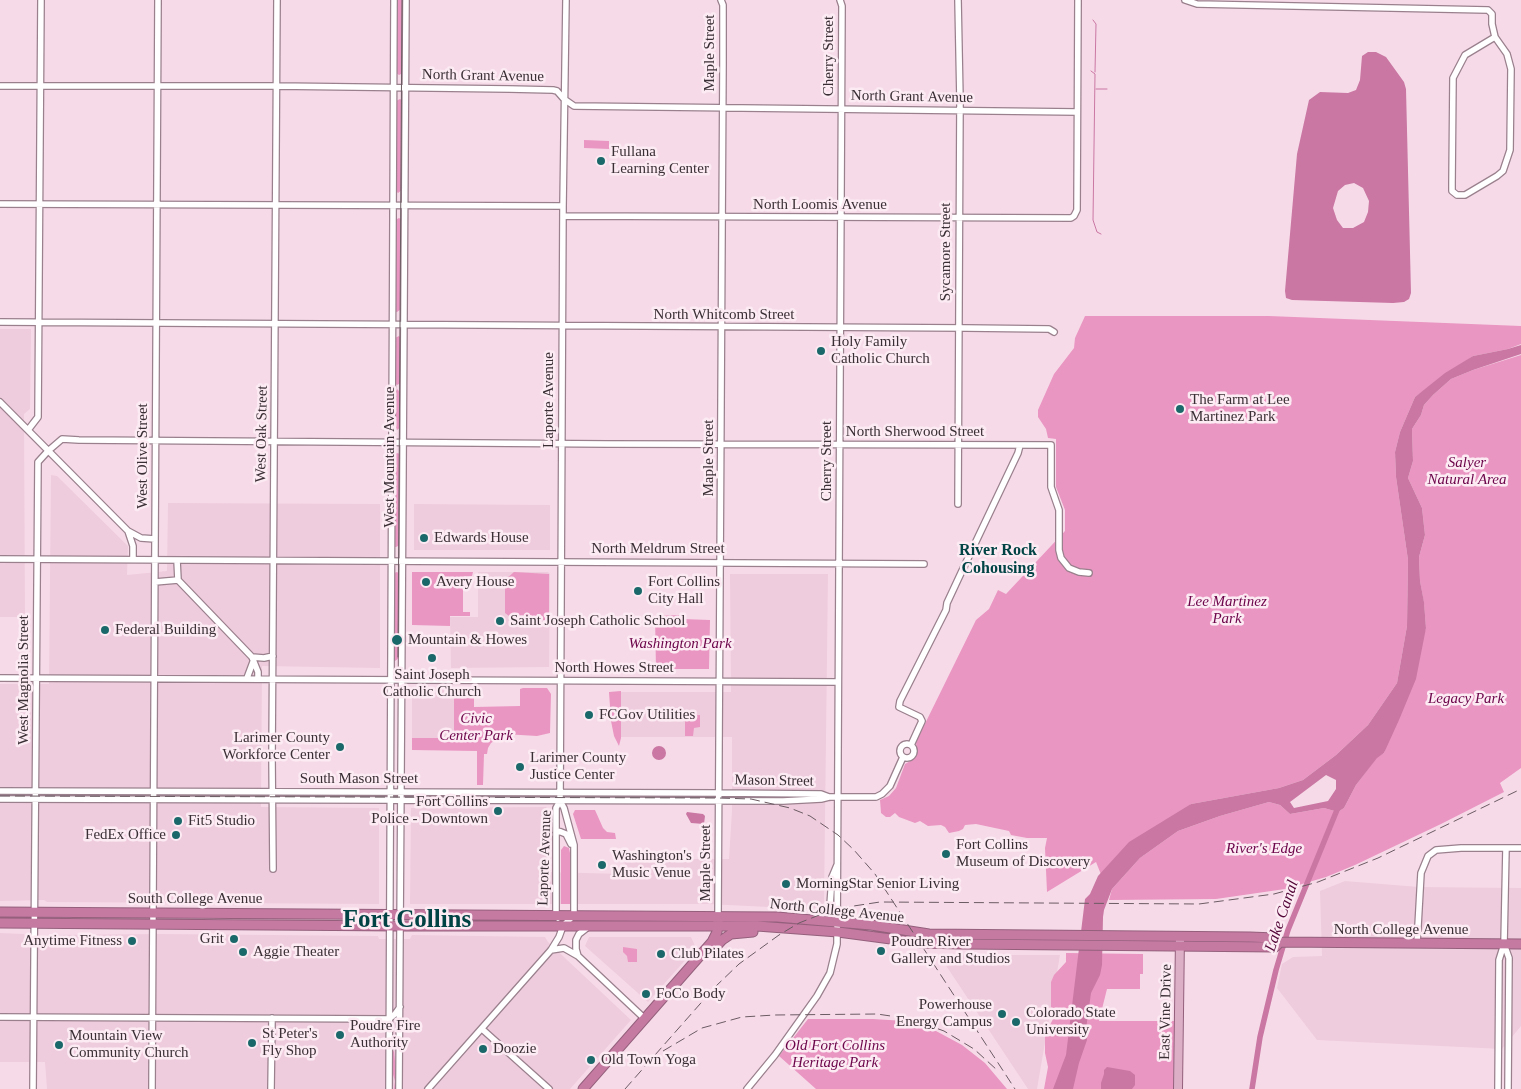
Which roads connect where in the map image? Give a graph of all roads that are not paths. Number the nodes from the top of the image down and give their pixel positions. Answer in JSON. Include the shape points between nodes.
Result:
{"nodes":[{"id":1,"x":41,"y":0,"type":"edge"},
{"id":2,"x":158,"y":0,"type":"edge"},
{"id":3,"x":277,"y":0,"type":"edge"},
{"id":4,"x":394,"y":0,"type":"edge"},
{"id":5,"x":406,"y":0,"type":"edge"},
{"id":6,"x":566,"y":0,"type":"edge"},
{"id":7,"x":721,"y":0,"type":"edge"},
{"id":8,"x":840,"y":0,"type":"edge"},
{"id":9,"x":958,"y":0,"type":"edge"},
{"id":10,"x":1078,"y":0,"type":"edge"},
{"id":11,"x":1186,"y":0,"type":"edge"},
{"id":12,"x":1495,"y":37,"type":"junction"},
{"id":13,"x":0,"y":86,"type":"edge"},
{"id":14,"x":40,"y":86,"type":"junction"},
{"id":15,"x":276,"y":86,"type":"junction"},
{"id":16,"x":158,"y":87,"type":"junction"},
{"id":17,"x":393,"y":88,"type":"junction"},
{"id":18,"x":405,"y":88,"type":"junction"},
{"id":19,"x":564,"y":99,"type":"junction"},
{"id":20,"x":723,"y":108,"type":"junction"},
{"id":21,"x":841,"y":109,"type":"junction"},
{"id":22,"x":960,"y":110,"type":"junction"},
{"id":23,"x":1077,"y":112,"type":"junction"},
{"id":24,"x":0,"y":204,"type":"edge"},
{"id":25,"x":40,"y":204,"type":"junction"},
{"id":26,"x":157,"y":204,"type":"junction"},
{"id":27,"x":276,"y":205,"type":"junction"},
{"id":28,"x":393,"y":206,"type":"junction"},
{"id":29,"x":404,"y":206,"type":"junction"},
{"id":30,"x":563,"y":206,"type":"junction"},
{"id":31,"x":563,"y":216,"type":"junction"},
{"id":32,"x":722,"y":217,"type":"junction"},
{"id":33,"x":840,"y":217,"type":"junction"},
{"id":34,"x":959,"y":218,"type":"junction"},
{"id":35,"x":0,"y":322,"type":"edge"},
{"id":36,"x":39,"y":322,"type":"junction"},
{"id":37,"x":157,"y":322,"type":"junction"},
{"id":38,"x":275,"y":324,"type":"junction"},
{"id":39,"x":392,"y":325,"type":"junction"},
{"id":40,"x":404,"y":325,"type":"junction"},
{"id":41,"x":562,"y":326,"type":"junction"},
{"id":42,"x":722,"y":328,"type":"junction"},
{"id":43,"x":840,"y":328,"type":"junction"},
{"id":44,"x":959,"y":328,"type":"junction"},
{"id":45,"x":1054,"y":332,"type":"dead end"},
{"id":46,"x":0,"y":402,"type":"edge"},
{"id":47,"x":28,"y":430,"type":"junction"},
{"id":48,"x":156,"y":441,"type":"junction"},
{"id":49,"x":274,"y":442,"type":"junction"},
{"id":50,"x":391,"y":442,"type":"junction"},
{"id":51,"x":403,"y":442,"type":"junction"},
{"id":52,"x":562,"y":444,"type":"junction"},
{"id":53,"x":722,"y":444,"type":"junction"},
{"id":54,"x":839,"y":445,"type":"junction"},
{"id":55,"x":958,"y":445,"type":"junction"},
{"id":56,"x":1020,"y":446,"type":"junction"},
{"id":57,"x":48,"y":450,"type":"junction"},
{"id":58,"x":958,"y":504,"type":"dead end"},
{"id":59,"x":128,"y":532,"type":"junction"},
{"id":60,"x":155,"y":538,"type":"junction"},
{"id":61,"x":0,"y":559,"type":"edge"},
{"id":62,"x":37,"y":559,"type":"junction"},
{"id":63,"x":133,"y":560,"type":"junction"},
{"id":64,"x":155,"y":560,"type":"junction"},
{"id":65,"x":177,"y":560,"type":"junction"},
{"id":66,"x":274,"y":560,"type":"junction"},
{"id":67,"x":391,"y":561,"type":"junction"},
{"id":68,"x":402,"y":561,"type":"junction"},
{"id":69,"x":561,"y":561,"type":"junction"},
{"id":70,"x":720,"y":562,"type":"junction"},
{"id":71,"x":839,"y":562,"type":"junction"},
{"id":72,"x":924,"y":564,"type":"dead end"},
{"id":73,"x":1089,"y":573,"type":"dead end"},
{"id":74,"x":178,"y":580,"type":"junction"},
{"id":75,"x":155,"y":582,"type":"junction"},
{"id":76,"x":273,"y":656,"type":"junction"},
{"id":77,"x":253,"y":660,"type":"junction"},
{"id":78,"x":0,"y":678,"type":"edge"},
{"id":79,"x":36,"y":678,"type":"junction"},
{"id":80,"x":154,"y":678,"type":"junction"},
{"id":81,"x":247,"y":678,"type":"junction"},
{"id":82,"x":258,"y":678,"type":"junction"},
{"id":83,"x":273,"y":678,"type":"junction"},
{"id":84,"x":391,"y":679,"type":"junction"},
{"id":85,"x":401,"y":679,"type":"junction"},
{"id":86,"x":561,"y":680,"type":"junction"},
{"id":87,"x":720,"y":681,"type":"junction"},
{"id":88,"x":838,"y":682,"type":"junction"},
{"id":89,"x":911,"y":746,"type":"junction"},
{"id":90,"x":903,"y":758,"type":"junction"},
{"id":91,"x":36,"y":791,"type":"junction"},
{"id":92,"x":0,"y":792,"type":"edge"},
{"id":93,"x":154,"y":792,"type":"junction"},
{"id":94,"x":273,"y":792,"type":"junction"},
{"id":95,"x":390,"y":792,"type":"junction"},
{"id":96,"x":401,"y":792,"type":"junction"},
{"id":97,"x":560,"y":793,"type":"junction"},
{"id":98,"x":718,"y":793,"type":"junction"},
{"id":99,"x":829,"y":797,"type":"junction"},
{"id":100,"x":838,"y":797,"type":"junction"},
{"id":101,"x":0,"y":799,"type":"edge"},
{"id":102,"x":36,"y":799,"type":"junction"},
{"id":103,"x":154,"y":800,"type":"junction"},
{"id":104,"x":273,"y":800,"type":"junction"},
{"id":105,"x":390,"y":800,"type":"junction"},
{"id":106,"x":401,"y":800,"type":"junction"},
{"id":107,"x":560,"y":801,"type":"junction"},
{"id":108,"x":718,"y":802,"type":"junction"},
{"id":109,"x":556,"y":831,"type":"junction"},
{"id":110,"x":1506,"y":848,"type":"junction"},
{"id":111,"x":1521,"y":848,"type":"edge"},
{"id":112,"x":838,"y":861,"type":"junction"},
{"id":113,"x":273,"y":869,"type":"dead end"},
{"id":114,"x":575,"y":871,"type":"junction"},
{"id":115,"x":0,"y":912,"type":"edge"},
{"id":116,"x":35,"y":913,"type":"junction"},
{"id":117,"x":153,"y":913,"type":"junction"},
{"id":118,"x":390,"y":914,"type":"junction"},
{"id":119,"x":400,"y":914,"type":"junction"},
{"id":120,"x":556,"y":915,"type":"junction"},
{"id":121,"x":574,"y":915,"type":"junction"},
{"id":122,"x":718,"y":916,"type":"junction"},
{"id":123,"x":813,"y":919,"type":"junction"},
{"id":124,"x":838,"y":922,"type":"junction"},
{"id":125,"x":0,"y":923,"type":"edge"},
{"id":126,"x":35,"y":923,"type":"junction"},
{"id":127,"x":153,"y":924,"type":"junction"},
{"id":128,"x":390,"y":926,"type":"junction"},
{"id":129,"x":400,"y":926,"type":"junction"},
{"id":130,"x":563,"y":926,"type":"junction"},
{"id":131,"x":589,"y":926,"type":"junction"},
{"id":132,"x":718,"y":926,"type":"junction"},
{"id":133,"x":773,"y":927,"type":"junction"},
{"id":134,"x":838,"y":932,"type":"junction"},
{"id":135,"x":1123,"y":941,"type":"junction"},
{"id":136,"x":1180,"y":941,"type":"junction"},
{"id":137,"x":1417,"y":944,"type":"junction"},
{"id":138,"x":1504,"y":944,"type":"junction"},
{"id":139,"x":1521,"y":944,"type":"edge"},
{"id":140,"x":551,"y":950,"type":"junction"},
{"id":141,"x":578,"y":956,"type":"junction"},
{"id":142,"x":697,"y":962,"type":"junction"},
{"id":143,"x":400,"y":1007,"type":"junction"},
{"id":144,"x":0,"y":1017,"type":"edge"},
{"id":145,"x":34,"y":1017,"type":"junction"},
{"id":146,"x":152,"y":1018,"type":"junction"},
{"id":147,"x":272,"y":1018,"type":"junction"},
{"id":148,"x":389,"y":1019,"type":"junction"},
{"id":149,"x":645,"y":1019,"type":"junction"},
{"id":150,"x":482,"y":1029,"type":"junction"},
{"id":151,"x":389,"y":1044,"type":"junction"},
{"id":152,"x":399,"y":1053,"type":"junction"},
{"id":153,"x":33,"y":1089,"type":"edge"},
{"id":154,"x":152,"y":1089,"type":"edge"},
{"id":155,"x":271,"y":1089,"type":"edge"},
{"id":156,"x":389,"y":1089,"type":"edge"},
{"id":157,"x":399,"y":1089,"type":"edge"},
{"id":158,"x":428,"y":1089,"type":"edge"},
{"id":159,"x":550,"y":1089,"type":"edge"},
{"id":160,"x":583,"y":1089,"type":"edge"},
{"id":161,"x":747,"y":1089,"type":"edge"},
{"id":162,"x":1178,"y":1089,"type":"edge"},
{"id":163,"x":1498,"y":1089,"type":"edge"},
{"id":164,"x":1508,"y":1089,"type":"edge"}],
"edges":[{"from":1,"to":14,"type":"street"},
{"from":2,"to":16,"type":"street","name":"West Olive Street"},
{"from":3,"to":15,"type":"street","name":"West Oak Street"},
{"from":4,"to":17,"type":"street","name":"West Mountain Avenue"},
{"from":5,"to":18,"type":"street","name":"West Mountain Avenue"},
{"from":6,"to":19,"type":"street","name":"Laporte Avenue"},
{"from":7,"to":20,"type":"street","name":"Maple Street"},
{"from":8,"to":21,"type":"street","name":"Cherry Street"},
{"from":9,"to":22,"type":"street","name":"Sycamore Street"},
{"from":10,"to":23,"type":"street"},
{"from":11,"to":12,"type":"street","via":[[1197,4],[1488,10],[1492,14]]},
{"from":12,"to":12,"type":"street","via":[[1465,55],[1453,78],[1452,191],[1457,194],[1465,195],[1497,176],[1510,150],[1511,69]]},
{"from":13,"to":14,"type":"street","name":"North Grant Avenue"},
{"from":14,"to":16,"type":"street","name":"North Grant Avenue"},
{"from":14,"to":25,"type":"street"},
{"from":15,"to":16,"type":"street","name":"North Grant Avenue"},
{"from":15,"to":17,"type":"street","name":"North Grant Avenue"},
{"from":15,"to":27,"type":"street","name":"West Oak Street"},
{"from":16,"to":26,"type":"street","name":"West Olive Street"},
{"from":17,"to":18,"type":"street","name":"North Grant Avenue"},
{"from":17,"to":28,"type":"street","name":"West Mountain Avenue"},
{"from":18,"to":19,"type":"street","name":"North Grant Avenue","via":[[553,90]]},
{"from":18,"to":29,"type":"street","name":"West Mountain Avenue"},
{"from":19,"to":20,"type":"street","name":"North Grant Avenue","via":[[574,106]]},
{"from":19,"to":30,"type":"street","name":"Laporte Avenue"},
{"from":20,"to":21,"type":"street","name":"North Grant Avenue"},
{"from":20,"to":32,"type":"street","name":"Maple Street"},
{"from":21,"to":22,"type":"street","name":"North Grant Avenue"},
{"from":21,"to":33,"type":"street","name":"Cherry Street"},
{"from":22,"to":23,"type":"street","name":"North Grant Avenue"},
{"from":22,"to":34,"type":"street","name":"Sycamore Street"},
{"from":23,"to":34,"type":"street","name":"North Loomis Avenue","via":[[1076,213],[1071,218]]},
{"from":24,"to":25,"type":"street"},
{"from":25,"to":26,"type":"street"},
{"from":25,"to":36,"type":"street"},
{"from":26,"to":27,"type":"street"},
{"from":26,"to":37,"type":"street","name":"West Olive Street"},
{"from":27,"to":28,"type":"street"},
{"from":27,"to":38,"type":"street","name":"West Oak Street"},
{"from":28,"to":29,"type":"street"},
{"from":28,"to":39,"type":"street","name":"West Mountain Avenue"},
{"from":29,"to":30,"type":"street"},
{"from":29,"to":40,"type":"street","name":"West Mountain Avenue"},
{"from":30,"to":31,"type":"street","name":"Laporte Avenue"},
{"from":31,"to":32,"type":"street","name":"North Loomis Avenue"},
{"from":31,"to":41,"type":"street","name":"Laporte Avenue"},
{"from":32,"to":33,"type":"street","name":"North Loomis Avenue"},
{"from":32,"to":42,"type":"street","name":"Maple Street"},
{"from":33,"to":34,"type":"street","name":"North Loomis Avenue"},
{"from":33,"to":43,"type":"street","name":"Cherry Street"},
{"from":34,"to":44,"type":"street","name":"Sycamore Street"},
{"from":35,"to":36,"type":"street","name":"North Whitcomb Street"},
{"from":36,"to":37,"type":"street","name":"North Whitcomb Street"},
{"from":36,"to":47,"type":"street","via":[[38,417]]},
{"from":37,"to":38,"type":"street","name":"North Whitcomb Street"},
{"from":37,"to":48,"type":"street","name":"West Olive Street"},
{"from":38,"to":39,"type":"street","name":"North Whitcomb Street"},
{"from":38,"to":49,"type":"street","name":"West Oak Street"},
{"from":39,"to":40,"type":"street","name":"North Whitcomb Street"},
{"from":39,"to":50,"type":"street","name":"West Mountain Avenue"},
{"from":40,"to":41,"type":"street","name":"North Whitcomb Street"},
{"from":40,"to":51,"type":"street","name":"West Mountain Avenue"},
{"from":41,"to":42,"type":"street","name":"North Whitcomb Street"},
{"from":41,"to":52,"type":"street","name":"Laporte Avenue"},
{"from":42,"to":43,"type":"street","name":"North Whitcomb Street"},
{"from":42,"to":53,"type":"street","name":"Maple Street"},
{"from":43,"to":44,"type":"street","name":"North Whitcomb Street"},
{"from":43,"to":54,"type":"street","name":"Cherry Street"},
{"from":44,"to":45,"type":"street","name":"North Whitcomb Street","via":[[1049,329]]},
{"from":44,"to":55,"type":"street","name":"Sycamore Street"},
{"from":46,"to":47,"type":"street"},
{"from":47,"to":57,"type":"street"},
{"from":48,"to":49,"type":"street","name":"North Sherwood Street"},
{"from":48,"to":57,"type":"street","name":"North Sherwood Street","via":[[62,439]]},
{"from":48,"to":60,"type":"street","name":"West Olive Street"},
{"from":49,"to":50,"type":"street","name":"North Sherwood Street"},
{"from":49,"to":66,"type":"street","name":"West Oak Street"},
{"from":50,"to":51,"type":"street","name":"North Sherwood Street"},
{"from":50,"to":67,"type":"street","name":"West Mountain Avenue"},
{"from":51,"to":52,"type":"street","name":"North Sherwood Street"},
{"from":51,"to":68,"type":"street","name":"West Mountain Avenue"},
{"from":52,"to":53,"type":"street","name":"North Sherwood Street"},
{"from":52,"to":69,"type":"street","name":"Laporte Avenue"},
{"from":53,"to":54,"type":"street","name":"North Sherwood Street"},
{"from":53,"to":70,"type":"street","name":"Maple Street"},
{"from":54,"to":55,"type":"street","name":"North Sherwood Street"},
{"from":54,"to":71,"type":"street","name":"Cherry Street"},
{"from":55,"to":56,"type":"street","name":"North Sherwood Street"},
{"from":55,"to":58,"type":"street","name":"Sycamore Street"},
{"from":56,"to":73,"type":"street","name":"North Sherwood Street","via":[[1052,445],[1051,487],[1059,510],[1061,558],[1069,568]]},
{"from":56,"to":89,"type":"street","via":[[946,610],[900,701],[899,707],[922,720]]},
{"from":57,"to":59,"type":"street"},
{"from":57,"to":62,"type":"street","name":"West Magnolia Street","via":[[38,462]]},
{"from":59,"to":60,"type":"street","via":[[141,538]]},
{"from":59,"to":63,"type":"street"},
{"from":60,"to":64,"type":"street","name":"West Olive Street"},
{"from":61,"to":62,"type":"street","name":"North Meldrum Street"},
{"from":62,"to":63,"type":"street","name":"North Meldrum Street"},
{"from":62,"to":79,"type":"street","name":"West Magnolia Street"},
{"from":63,"to":64,"type":"street","name":"North Meldrum Street"},
{"from":64,"to":65,"type":"street","name":"North Meldrum Street"},
{"from":64,"to":75,"type":"street","name":"West Olive Street"},
{"from":65,"to":66,"type":"street","name":"North Meldrum Street"},
{"from":65,"to":74,"type":"street"},
{"from":66,"to":67,"type":"street","name":"North Meldrum Street"},
{"from":66,"to":76,"type":"street","name":"West Oak Street"},
{"from":67,"to":68,"type":"street","name":"North Meldrum Street"},
{"from":67,"to":84,"type":"street","name":"West Mountain Avenue"},
{"from":68,"to":69,"type":"street","name":"North Meldrum Street"},
{"from":68,"to":85,"type":"street","name":"West Mountain Avenue"},
{"from":69,"to":70,"type":"street","name":"North Meldrum Street"},
{"from":69,"to":86,"type":"street","name":"Laporte Avenue"},
{"from":70,"to":71,"type":"street","name":"North Meldrum Street"},
{"from":70,"to":87,"type":"street","name":"Maple Street"},
{"from":71,"to":72,"type":"street","name":"North Meldrum Street"},
{"from":71,"to":88,"type":"street","name":"Cherry Street"},
{"from":74,"to":75,"type":"street"},
{"from":74,"to":77,"type":"street"},
{"from":75,"to":80,"type":"street","name":"West Olive Street"},
{"from":76,"to":77,"type":"street"},
{"from":76,"to":83,"type":"street","name":"West Oak Street"},
{"from":77,"to":81,"type":"street"},
{"from":77,"to":82,"type":"street"},
{"from":78,"to":79,"type":"street","name":"North Howes Street"},
{"from":79,"to":80,"type":"street","name":"North Howes Street"},
{"from":79,"to":91,"type":"street","name":"West Magnolia Street"},
{"from":80,"to":81,"type":"street","name":"North Howes Street"},
{"from":80,"to":93,"type":"street","name":"West Olive Street"},
{"from":81,"to":82,"type":"street","name":"North Howes Street"},
{"from":82,"to":83,"type":"street","name":"North Howes Street"},
{"from":83,"to":84,"type":"street","name":"North Howes Street"},
{"from":83,"to":94,"type":"street","name":"West Oak Street"},
{"from":84,"to":85,"type":"street","name":"North Howes Street"},
{"from":84,"to":95,"type":"street","name":"West Mountain Avenue"},
{"from":85,"to":86,"type":"street","name":"North Howes Street"},
{"from":85,"to":96,"type":"street","name":"West Mountain Avenue"},
{"from":86,"to":87,"type":"street","name":"North Howes Street"},
{"from":86,"to":97,"type":"street","name":"Laporte Avenue"},
{"from":87,"to":88,"type":"street","name":"North Howes Street"},
{"from":87,"to":98,"type":"street","name":"Maple Street"},
{"from":88,"to":100,"type":"street","name":"Cherry Street"},
{"from":89,"to":90,"type":"street","via":[[913,755]]},
{"from":89,"to":90,"type":"street","via":[[906,744],[901,748]]},
{"from":90,"to":100,"type":"street","name":"Mason Street","via":[[890,786],[882,794],[876,797]]},
{"from":91,"to":92,"type":"street","name":"South Mason Street"},
{"from":91,"to":93,"type":"street","name":"South Mason Street"},
{"from":91,"to":102,"type":"street","name":"West Magnolia Street"},
{"from":93,"to":94,"type":"street","name":"South Mason Street"},
{"from":93,"to":103,"type":"street","name":"West Olive Street"},
{"from":94,"to":95,"type":"street","name":"South Mason Street"},
{"from":94,"to":104,"type":"street","name":"West Oak Street"},
{"from":95,"to":96,"type":"street","name":"South Mason Street"},
{"from":95,"to":105,"type":"street","name":"West Mountain Avenue"},
{"from":96,"to":97,"type":"street","name":"South Mason Street"},
{"from":96,"to":106,"type":"street","name":"West Mountain Avenue"},
{"from":97,"to":98,"type":"street","name":"South Mason Street"},
{"from":97,"to":107,"type":"street","name":"Laporte Avenue"},
{"from":98,"to":99,"type":"street","name":"Mason Street","via":[[822,794]]},
{"from":98,"to":108,"type":"street","name":"Maple Street"},
{"from":99,"to":100,"type":"street","name":"Mason Street"},
{"from":99,"to":108,"type":"street","name":"Mason Street"},
{"from":100,"to":112,"type":"street","name":"Cherry Street"},
{"from":101,"to":102,"type":"street","name":"South Mason Street"},
{"from":102,"to":103,"type":"street","name":"South Mason Street"},
{"from":102,"to":116,"type":"street","name":"West Magnolia Street"},
{"from":103,"to":104,"type":"street","name":"South Mason Street"},
{"from":103,"to":117,"type":"street","name":"West Olive Street"},
{"from":104,"to":105,"type":"street","name":"South Mason Street"},
{"from":104,"to":113,"type":"street","name":"West Oak Street"},
{"from":105,"to":106,"type":"street","name":"South Mason Street"},
{"from":105,"to":118,"type":"street","name":"West Mountain Avenue"},
{"from":106,"to":107,"type":"street","name":"South Mason Street"},
{"from":106,"to":119,"type":"street","name":"West Mountain Avenue"},
{"from":107,"to":108,"type":"street","name":"Mason Street"},
{"from":107,"to":109,"type":"street","name":"Laporte Avenue","via":[[556,808]]},
{"from":107,"to":114,"type":"street","name":"Laporte Avenue","via":[[573,837]]},
{"from":108,"to":122,"type":"street","name":"Maple Street"},
{"from":109,"to":114,"type":"street","via":[[570,840]]},
{"from":109,"to":120,"type":"street","name":"Laporte Avenue"},
{"from":110,"to":111,"type":"street"},
{"from":110,"to":137,"type":"street","via":[[1436,850],[1428,856],[1420,884]]},
{"from":110,"to":138,"type":"street"},
{"from":112,"to":123,"type":"street","via":[[832,877],[830,905]]},
{"from":112,"to":124,"type":"street","name":"Cherry Street"},
{"from":114,"to":121,"type":"street","name":"Laporte Avenue"},
{"from":115,"to":116,"type":"highway","name":"South College Avenue"},
{"from":116,"to":117,"type":"highway","name":"South College Avenue"},
{"from":116,"to":126,"type":"street","name":"West Magnolia Street"},
{"from":117,"to":118,"type":"highway","name":"South College Avenue"},
{"from":117,"to":127,"type":"street","name":"West Olive Street"},
{"from":118,"to":119,"type":"highway","name":"North College Avenue"},
{"from":118,"to":128,"type":"street","name":"West Mountain Avenue"},
{"from":119,"to":120,"type":"highway","name":"North College Avenue"},
{"from":119,"to":129,"type":"street","name":"West Mountain Avenue"},
{"from":120,"to":121,"type":"highway","name":"North College Avenue"},
{"from":120,"to":130,"type":"street"},
{"from":121,"to":122,"type":"highway","name":"North College Avenue"},
{"from":121,"to":130,"type":"street","name":"Laporte Avenue"},
{"from":122,"to":123,"type":"highway","name":"North College Avenue"},
{"from":122,"to":132,"type":"highway"},
{"from":123,"to":124,"type":"highway","name":"North College Avenue"},
{"from":124,"to":134,"type":"street","name":"Cherry Street"},
{"from":124,"to":135,"type":"highway","name":"North College Avenue","via":[[929,934],[1061,935]]},
{"from":125,"to":126,"type":"highway","name":"South College Avenue"},
{"from":126,"to":127,"type":"highway","name":"South College Avenue"},
{"from":126,"to":145,"type":"street","name":"West Magnolia Street"},
{"from":127,"to":128,"type":"highway","name":"South College Avenue"},
{"from":127,"to":146,"type":"street","name":"West Olive Street"},
{"from":128,"to":129,"type":"highway","name":"North College Avenue"},
{"from":128,"to":148,"type":"street","name":"West Mountain Avenue"},
{"from":129,"to":130,"type":"highway","name":"North College Avenue"},
{"from":129,"to":143,"type":"street","name":"West Mountain Avenue"},
{"from":130,"to":131,"type":"highway","name":"North College Avenue"},
{"from":130,"to":140,"type":"street","name":"Laporte Avenue"},
{"from":131,"to":132,"type":"highway","name":"North College Avenue"},
{"from":131,"to":141,"type":"street","via":[[577,936]]},
{"from":132,"to":133,"type":"highway","name":"North College Avenue"},
{"from":132,"to":142,"type":"highway","via":[[714,940]]},
{"from":133,"to":134,"type":"highway","name":"North College Avenue"},
{"from":133,"to":142,"type":"highway","via":[[731,934]]},
{"from":134,"to":135,"type":"highway","name":"North College Avenue","via":[[921,943],[1061,945]]},
{"from":134,"to":161,"type":"street","name":"Cherry Street","via":[[834,960],[821,990]]},
{"from":135,"to":136,"type":"highway","name":"North College Avenue"},
{"from":136,"to":137,"type":"highway","name":"North College Avenue","via":[[1275,938],[1285,943]]},
{"from":136,"to":162,"type":"main road","name":"East Vine Drive"},
{"from":137,"to":138,"type":"highway","name":"North College Avenue"},
{"from":138,"to":139,"type":"highway","name":"North College Avenue"},
{"from":138,"to":163,"type":"street","via":[[1499,960]]},
{"from":138,"to":164,"type":"street","via":[[1509,958]]},
{"from":140,"to":141,"type":"street","via":[[564,948]]},
{"from":140,"to":150,"type":"street","name":"Laporte Avenue"},
{"from":141,"to":149,"type":"street"},
{"from":142,"to":149,"type":"highway"},
{"from":143,"to":148,"type":"street"},
{"from":143,"to":152,"type":"street","name":"West Mountain Avenue"},
{"from":144,"to":145,"type":"street"},
{"from":145,"to":146,"type":"street"},
{"from":145,"to":153,"type":"street","name":"West Magnolia Street"},
{"from":146,"to":147,"type":"street"},
{"from":146,"to":154,"type":"street","name":"West Olive Street"},
{"from":147,"to":148,"type":"street"},
{"from":147,"to":155,"type":"street"},
{"from":148,"to":151,"type":"street","name":"West Mountain Avenue"},
{"from":149,"to":160,"type":"highway"},
{"from":150,"to":158,"type":"street","name":"Laporte Avenue"},
{"from":150,"to":159,"type":"street"},
{"from":151,"to":152,"type":"street"},
{"from":151,"to":156,"type":"street","name":"West Mountain Avenue"},
{"from":152,"to":157,"type":"street","name":"West Mountain Avenue"}]}
